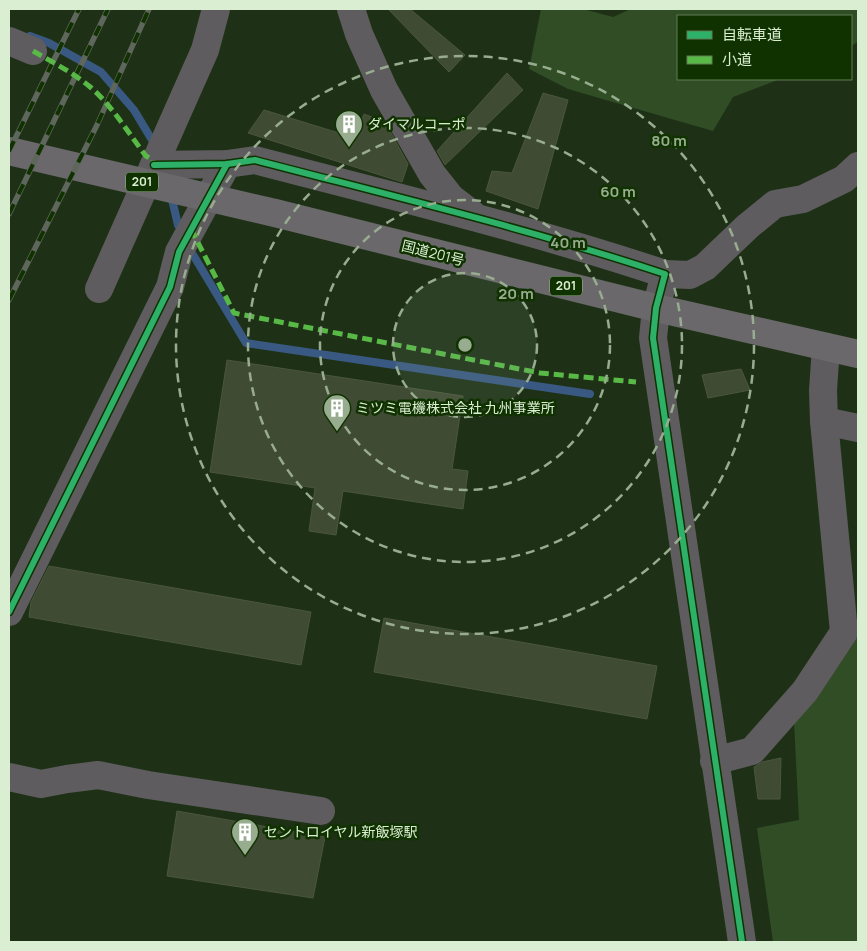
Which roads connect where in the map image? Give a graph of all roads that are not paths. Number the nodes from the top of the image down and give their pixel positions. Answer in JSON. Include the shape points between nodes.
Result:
{"nodes":[{"id":1,"x":216,"y":9,"type":"edge"},
{"id":2,"x":350,"y":9,"type":"edge"},
{"id":3,"x":9,"y":151,"type":"edge"},
{"id":4,"x":227,"y":164,"type":"junction"},
{"id":5,"x":154,"y":165,"type":"junction"},
{"id":6,"x":858,"y":166,"type":"edge"},
{"id":7,"x":479,"y":220,"type":"junction"},
{"id":8,"x":665,"y":274,"type":"junction"},
{"id":9,"x":100,"y":289,"type":"dead end"},
{"id":10,"x":656,"y":308,"type":"junction"},
{"id":11,"x":826,"y":347,"type":"junction"},
{"id":12,"x":858,"y":354,"type":"edge"},
{"id":13,"x":824,"y":421,"type":"junction"},
{"id":14,"x":858,"y":428,"type":"edge"},
{"id":15,"x":9,"y":612,"type":"edge"},
{"id":16,"x":851,"y":630,"type":"edge"},
{"id":17,"x":714,"y":761,"type":"junction"},
{"id":18,"x":9,"y":777,"type":"edge"},
{"id":19,"x":321,"y":811,"type":"dead end"},
{"id":20,"x":742,"y":942,"type":"edge"}],
"edges":[{"from":1,"to":5,"type":"street","via":[[205,50]]},
{"from":2,"to":7,"type":"street","via":[[384,90],[432,174],[451,198]]},
{"from":3,"to":10,"type":"highway","name":"国道201号","number":"201"},
{"from":4,"to":5,"type":"street"},
{"from":4,"to":7,"type":"street","via":[[255,160]]},
{"from":4,"to":15,"type":"street","via":[[178,252],[170,287]]},
{"from":5,"to":9,"type":"street"},
{"from":6,"to":8,"type":"street","via":[[844,179],[803,199],[775,204],[705,267],[690,275]]},
{"from":7,"to":8,"type":"street"},
{"from":8,"to":10,"type":"street"},
{"from":10,"to":11,"type":"highway","name":"国道201号","number":"201"},
{"from":10,"to":17,"type":"street","via":[[653,338]]},
{"from":11,"to":12,"type":"highway","name":"国道201号","number":"201"},
{"from":11,"to":13,"type":"street"},
{"from":13,"to":14,"type":"street"},
{"from":13,"to":16,"type":"street"},
{"from":16,"to":17,"type":"street","via":[[752,751]]},
{"from":17,"to":20,"type":"street"},
{"from":18,"to":19,"type":"street","via":[[41,784],[98,775]]}]}
